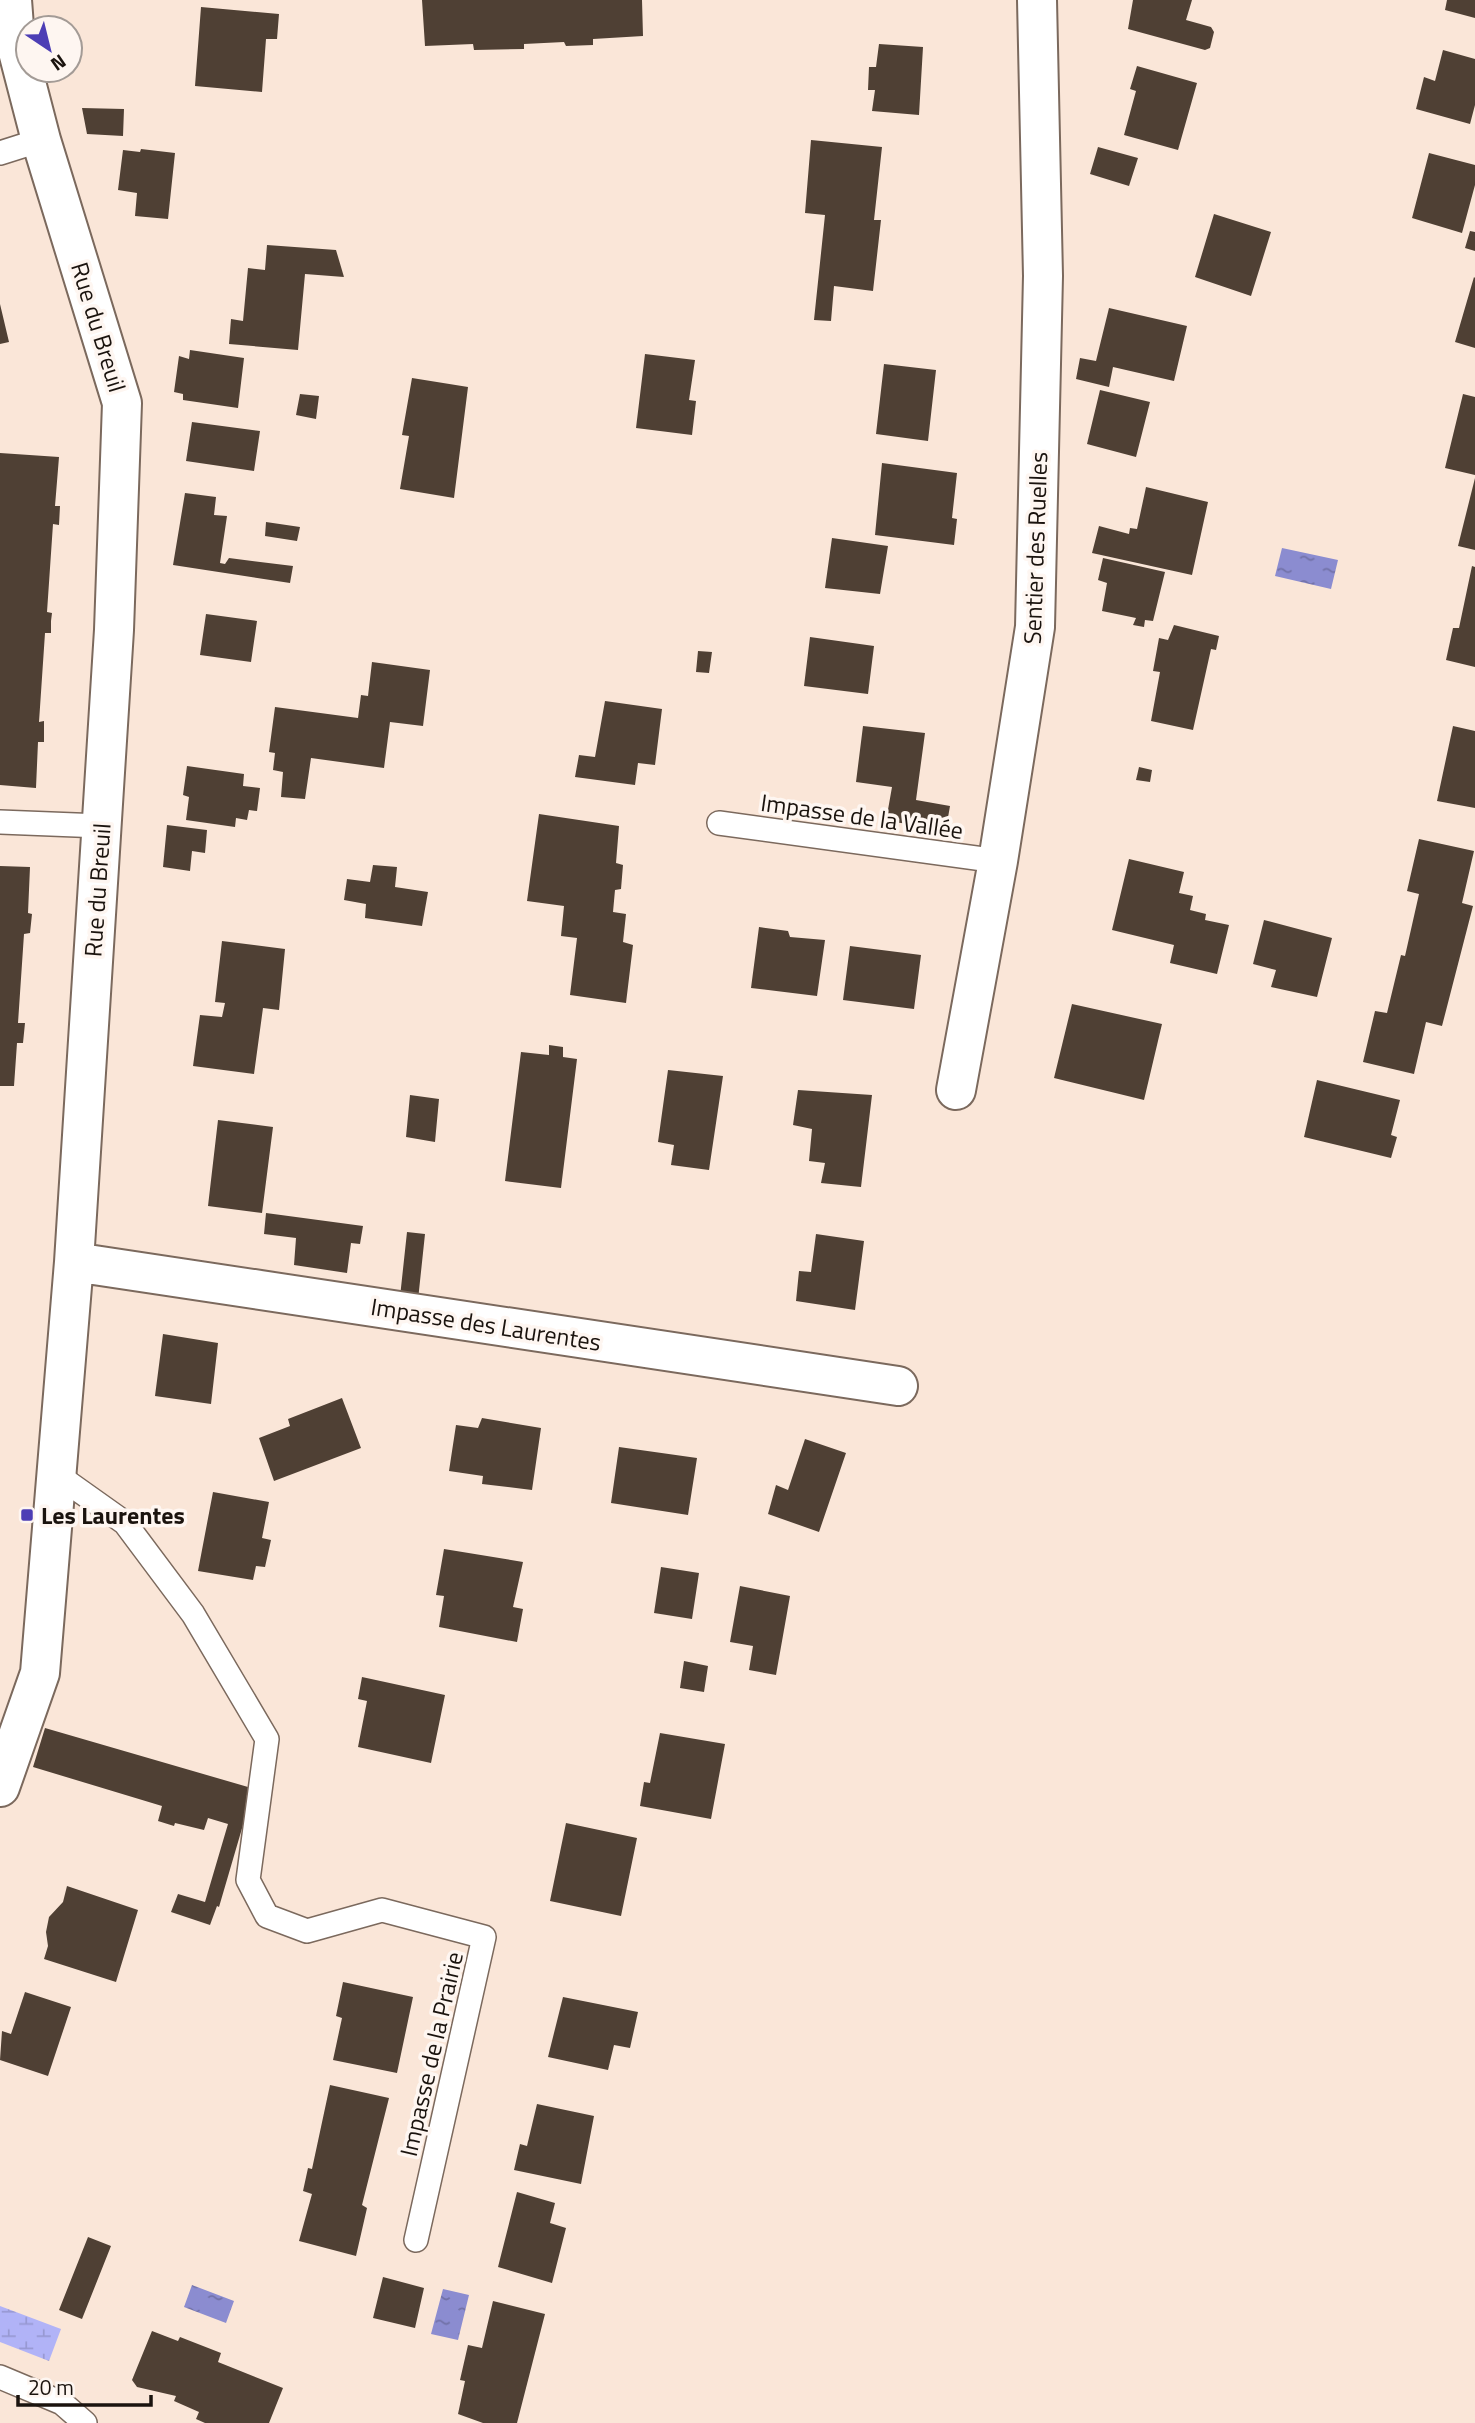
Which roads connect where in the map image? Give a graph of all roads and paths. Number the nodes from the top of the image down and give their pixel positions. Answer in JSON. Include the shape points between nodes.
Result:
{"nodes":[{"id":1,"x":12,"y":0,"type":"edge"},
{"id":2,"x":1037,"y":0,"type":"edge"},
{"id":3,"x":8,"y":42,"type":"edge"},
{"id":4,"x":41,"y":140,"type":"junction"},
{"id":5,"x":0,"y":153,"type":"edge"},
{"id":6,"x":0,"y":822,"type":"edge"},
{"id":7,"x":719,"y":822,"type":"dead end"},
{"id":8,"x":101,"y":826,"type":"junction"},
{"id":9,"x":998,"y":861,"type":"junction"},
{"id":10,"x":956,"y":1090,"type":"dead end"},
{"id":11,"x":74,"y":1262,"type":"junction"},
{"id":12,"x":898,"y":1386,"type":"dead end"},
{"id":13,"x":56,"y":1474,"type":"junction"},
{"id":14,"x":0,"y":1787,"type":"edge"},
{"id":15,"x":416,"y":2240,"type":"dead end"},
{"id":16,"x":0,"y":2377,"type":"edge"},
{"id":17,"x":85,"y":2423,"type":"edge"}],
"edges":[{"from":1,"to":3,"type":"street","name":"Rue du Breuil"},
{"from":2,"to":9,"type":"street","name":"Sentier des Ruelles","via":[[1043,276],[1035,626]]},
{"from":3,"to":4,"type":"street","name":"Rue du Breuil"},
{"from":4,"to":5,"type":"lane"},
{"from":4,"to":8,"type":"street","name":"Rue du Breuil","via":[[122,403]]},
{"from":6,"to":8,"type":"lane"},
{"from":7,"to":9,"type":"lane","name":"Impasse de la Vallée"},
{"from":8,"to":11,"type":"street","name":"Rue du Breuil"},
{"from":9,"to":10,"type":"street","name":"Sentier des Ruelles"},
{"from":11,"to":12,"type":"street","name":"Impasse des Laurentes"},
{"from":11,"to":13,"type":"street","name":"Rue du Breuil"},
{"from":13,"to":14,"type":"street","name":"Rue du Breuil","via":[[40,1673]]},
{"from":13,"to":15,"type":"lane","name":"Impasse de la Prairie","via":[[125,1523],[193,1614],[267,1739],[248,1880],[267,1916],[307,1931],[382,1910],[484,1937]]},
{"from":16,"to":17,"type":"lane","via":[[62,2403]]}]}
